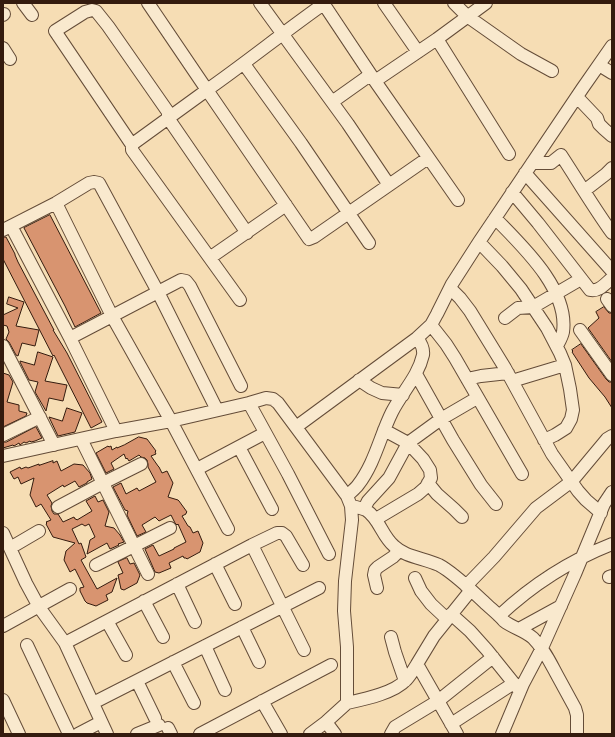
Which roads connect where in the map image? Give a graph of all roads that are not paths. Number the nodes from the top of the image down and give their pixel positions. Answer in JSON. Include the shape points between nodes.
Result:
{"nodes":[{"id":1,"x":23,"y":3,"type":"edge"},
{"id":2,"x":148,"y":3,"type":"edge"},
{"id":3,"x":260,"y":3,"type":"edge"},
{"id":4,"x":324,"y":3,"type":"edge"},
{"id":5,"x":384,"y":3,"type":"edge"},
{"id":6,"x":454,"y":3,"type":"edge"},
{"id":7,"x":486,"y":3,"type":"edge"},
{"id":8,"x":32,"y":15,"type":"dead end"},
{"id":9,"x":467,"y":16,"type":"junction"},
{"id":10,"x":282,"y":34,"type":"junction"},
{"id":11,"x":438,"y":39,"type":"junction"},
{"id":12,"x":612,"y":46,"type":"edge"},
{"id":13,"x":3,"y":48,"type":"edge"},
{"id":14,"x":418,"y":52,"type":"junction"},
{"id":15,"x":10,"y":59,"type":"dead end"},
{"id":16,"x":244,"y":64,"type":"junction"},
{"id":17,"x":599,"y":65,"type":"junction"},
{"id":18,"x":552,"y":71,"type":"dead end"},
{"id":19,"x":612,"y":73,"type":"edge"},
{"id":20,"x":372,"y":78,"type":"junction"},
{"id":21,"x":207,"y":90,"type":"junction"},
{"id":22,"x":577,"y":97,"type":"junction"},
{"id":23,"x":332,"y":102,"type":"junction"},
{"id":24,"x":168,"y":118,"type":"junction"},
{"id":25,"x":612,"y":136,"type":"edge"},
{"id":26,"x":132,"y":145,"type":"junction"},
{"id":27,"x":509,"y":154,"type":"dead end"},
{"id":28,"x":428,"y":158,"type":"junction"},
{"id":29,"x":532,"y":163,"type":"junction"},
{"id":30,"x":525,"y":173,"type":"junction"},
{"id":31,"x":610,"y":174,"type":"edge"},
{"id":32,"x":389,"y":185,"type":"junction"},
{"id":33,"x":584,"y":191,"type":"junction"},
{"id":34,"x":512,"y":192,"type":"junction"},
{"id":35,"x":458,"y":200,"type":"dead end"},
{"id":36,"x":56,"y":202,"type":"junction"},
{"id":37,"x":286,"y":205,"type":"junction"},
{"id":38,"x":349,"y":213,"type":"junction"},
{"id":39,"x":495,"y":218,"type":"junction"},
{"id":40,"x":7,"y":228,"type":"edge"},
{"id":41,"x":247,"y":233,"type":"junction"},
{"id":42,"x":612,"y":233,"type":"edge"},
{"id":43,"x":479,"y":242,"type":"junction"},
{"id":44,"x":369,"y":243,"type":"dead end"},
{"id":45,"x":210,"y":257,"type":"junction"},
{"id":46,"x":612,"y":270,"type":"edge"},
{"id":47,"x":612,"y":278,"type":"edge"},
{"id":48,"x":581,"y":280,"type":"junction"},
{"id":49,"x":450,"y":288,"type":"junction"},
{"id":50,"x":158,"y":292,"type":"junction"},
{"id":51,"x":557,"y":293,"type":"junction"},
{"id":52,"x":240,"y":300,"type":"dead end"},
{"id":53,"x":533,"y":307,"type":"junction"},
{"id":54,"x":112,"y":316,"type":"junction"},
{"id":55,"x":505,"y":318,"type":"dead end"},
{"id":56,"x":431,"y":325,"type":"junction"},
{"id":57,"x":580,"y":330,"type":"dead end"},
{"id":58,"x":70,"y":338,"type":"junction"},
{"id":59,"x":417,"y":338,"type":"junction"},
{"id":60,"x":3,"y":346,"type":"edge"},
{"id":61,"x":557,"y":346,"type":"junction"},
{"id":62,"x":7,"y":361,"type":"edge"},
{"id":63,"x":565,"y":365,"type":"junction"},
{"id":64,"x":416,"y":374,"type":"junction"},
{"id":65,"x":612,"y":375,"type":"edge"},
{"id":66,"x":510,"y":377,"type":"junction"},
{"id":67,"x":467,"y":379,"type":"junction"},
{"id":68,"x":359,"y":380,"type":"junction"},
{"id":69,"x":240,"y":386,"type":"dead end"},
{"id":70,"x":403,"y":395,"type":"junction"},
{"id":71,"x":477,"y":398,"type":"junction"},
{"id":72,"x":249,"y":403,"type":"junction"},
{"id":73,"x":217,"y":410,"type":"junction"},
{"id":74,"x":40,"y":417,"type":"junction"},
{"id":75,"x":441,"y":419,"type":"junction"},
{"id":76,"x":171,"y":421,"type":"junction"},
{"id":77,"x":296,"y":427,"type":"junction"},
{"id":78,"x":384,"y":430,"type":"junction"},
{"id":79,"x":116,"y":431,"type":"junction"},
{"id":80,"x":265,"y":433,"type":"junction"},
{"id":81,"x":3,"y":435,"type":"edge"},
{"id":82,"x":612,"y":436,"type":"edge"},
{"id":83,"x":81,"y":439,"type":"junction"},
{"id":84,"x":544,"y":440,"type":"junction"},
{"id":85,"x":408,"y":443,"type":"junction"},
{"id":86,"x":54,"y":444,"type":"junction"},
{"id":87,"x":239,"y":447,"type":"junction"},
{"id":88,"x":3,"y":456,"type":"edge"},
{"id":89,"x":141,"y":464,"type":"dead end"},
{"id":90,"x":197,"y":469,"type":"junction"},
{"id":91,"x":522,"y":474,"type":"dead end"},
{"id":92,"x":572,"y":481,"type":"junction"},
{"id":93,"x":103,"y":483,"type":"junction"},
{"id":94,"x":428,"y":483,"type":"junction"},
{"id":95,"x":612,"y":492,"type":"edge"},
{"id":96,"x":349,"y":501,"type":"junction"},
{"id":97,"x":496,"y":504,"type":"dead end"},
{"id":98,"x":58,"y":507,"type":"dead end"},
{"id":99,"x":272,"y":509,"type":"dead end"},
{"id":100,"x":364,"y":509,"type":"junction"},
{"id":101,"x":601,"y":513,"type":"junction"},
{"id":102,"x":462,"y":517,"type":"dead end"},
{"id":103,"x":376,"y":519,"type":"junction"},
{"id":104,"x":170,"y":528,"type":"dead end"},
{"id":105,"x":228,"y":529,"type":"dead end"},
{"id":106,"x":39,"y":531,"type":"dead end"},
{"id":107,"x":3,"y":533,"type":"edge"},
{"id":108,"x":612,"y":544,"type":"edge"},
{"id":109,"x":252,"y":545,"type":"junction"},
{"id":110,"x":134,"y":547,"type":"junction"},
{"id":111,"x":10,"y":548,"type":"junction"},
{"id":112,"x":399,"y":551,"type":"junction"},
{"id":113,"x":329,"y":554,"type":"dead end"},
{"id":114,"x":582,"y":557,"type":"junction"},
{"id":115,"x":215,"y":564,"type":"junction"},
{"id":116,"x":96,"y":565,"type":"dead end"},
{"id":117,"x":302,"y":565,"type":"dead end"},
{"id":118,"x":148,"y":574,"type":"dead end"},
{"id":119,"x":415,"y":578,"type":"dead end"},
{"id":120,"x":177,"y":584,"type":"junction"},
{"id":121,"x":319,"y":588,"type":"dead end"},
{"id":122,"x":377,"y":588,"type":"dead end"},
{"id":123,"x":469,"y":588,"type":"junction"},
{"id":124,"x":70,"y":589,"type":"dead end"},
{"id":125,"x":144,"y":601,"type":"junction"},
{"id":126,"x":235,"y":604,"type":"dead end"},
{"id":127,"x":283,"y":606,"type":"junction"},
{"id":128,"x":561,"y":606,"type":"junction"},
{"id":129,"x":39,"y":607,"type":"junction"},
{"id":130,"x":500,"y":616,"type":"junction"},
{"id":131,"x":449,"y":617,"type":"junction"},
{"id":132,"x":107,"y":621,"type":"junction"},
{"id":133,"x":195,"y":622,"type":"dead end"},
{"id":134,"x":3,"y":626,"type":"edge"},
{"id":135,"x":242,"y":627,"type":"junction"},
{"id":136,"x":519,"y":629,"type":"junction"},
{"id":137,"x":391,"y":636,"type":"dead end"},
{"id":138,"x":163,"y":637,"type":"dead end"},
{"id":139,"x":64,"y":643,"type":"junction"},
{"id":140,"x":27,"y":645,"type":"dead end"},
{"id":141,"x":204,"y":646,"type":"junction"},
{"id":142,"x":542,"y":648,"type":"junction"},
{"id":143,"x":304,"y":650,"type":"dead end"},
{"id":144,"x":126,"y":655,"type":"dead end"},
{"id":145,"x":493,"y":657,"type":"junction"},
{"id":146,"x":173,"y":662,"type":"junction"},
{"id":147,"x":259,"y":662,"type":"dead end"},
{"id":148,"x":331,"y":665,"type":"dead end"},
{"id":149,"x":417,"y":668,"type":"junction"},
{"id":150,"x":137,"y":681,"type":"junction"},
{"id":151,"x":405,"y":681,"type":"junction"},
{"id":152,"x":517,"y":687,"type":"junction"},
{"id":153,"x":225,"y":690,"type":"dead end"},
{"id":154,"x":3,"y":700,"type":"edge"},
{"id":155,"x":262,"y":701,"type":"junction"},
{"id":156,"x":438,"y":701,"type":"junction"},
{"id":157,"x":93,"y":703,"type":"junction"},
{"id":158,"x":194,"y":703,"type":"dead end"},
{"id":159,"x":347,"y":703,"type":"junction"},
{"id":160,"x":102,"y":722,"type":"junction"},
{"id":161,"x":326,"y":722,"type":"junction"},
{"id":162,"x":164,"y":726,"type":"edge"},
{"id":163,"x":221,"y":729,"type":"edge"},
{"id":164,"x":454,"y":729,"type":"edge"},
{"id":165,"x":19,"y":734,"type":"edge"},
{"id":166,"x":69,"y":734,"type":"edge"},
{"id":167,"x":78,"y":734,"type":"edge"},
{"id":168,"x":107,"y":734,"type":"edge"},
{"id":169,"x":137,"y":734,"type":"edge"},
{"id":170,"x":200,"y":734,"type":"edge"},
{"id":171,"x":281,"y":734,"type":"edge"},
{"id":172,"x":310,"y":734,"type":"edge"},
{"id":173,"x":334,"y":734,"type":"edge"},
{"id":174,"x":391,"y":734,"type":"edge"},
{"id":175,"x":502,"y":734,"type":"edge"},
{"id":176,"x":577,"y":734,"type":"edge"}],
"edges":[{"from":1,"to":8,"type":"street"},
{"from":2,"to":21,"type":"street"},
{"from":3,"to":10,"type":"street"},
{"from":4,"to":10,"type":"street"},
{"from":4,"to":20,"type":"street"},
{"from":5,"to":14,"type":"street"},
{"from":6,"to":9,"type":"street"},
{"from":7,"to":9,"type":"street"},
{"from":9,"to":11,"type":"street"},
{"from":9,"to":18,"type":"street","via":[[521,54]]},
{"from":10,"to":16,"type":"street"},
{"from":10,"to":23,"type":"street"},
{"from":11,"to":14,"type":"street"},
{"from":11,"to":27,"type":"street"},
{"from":12,"to":17,"type":"street"},
{"from":13,"to":15,"type":"street"},
{"from":14,"to":20,"type":"street"},
{"from":16,"to":21,"type":"street"},
{"from":16,"to":38,"type":"street"},
{"from":17,"to":19,"type":"street"},
{"from":17,"to":22,"type":"street"},
{"from":20,"to":23,"type":"street"},
{"from":20,"to":28,"type":"street"},
{"from":21,"to":24,"type":"street"},
{"from":21,"to":37,"type":"street"},
{"from":22,"to":25,"type":"street"},
{"from":22,"to":29,"type":"street"},
{"from":23,"to":32,"type":"street"},
{"from":24,"to":26,"type":"street"},
{"from":24,"to":26,"type":"street","via":[[168,112],[96,11],[85,12],[55,31]]},
{"from":24,"to":41,"type":"street"},
{"from":26,"to":45,"type":"street","via":[[132,150]]},
{"from":28,"to":32,"type":"street"},
{"from":28,"to":35,"type":"street"},
{"from":29,"to":30,"type":"street"},
{"from":29,"to":33,"type":"street","via":[[551,164],[561,156]]},
{"from":30,"to":34,"type":"street"},
{"from":30,"to":46,"type":"street"},
{"from":31,"to":33,"type":"street"},
{"from":32,"to":38,"type":"street"},
{"from":33,"to":42,"type":"street"},
{"from":34,"to":39,"type":"street"},
{"from":34,"to":48,"type":"street"},
{"from":36,"to":40,"type":"street"},
{"from":36,"to":50,"type":"street","via":[[89,183],[99,183]]},
{"from":36,"to":54,"type":"street"},
{"from":37,"to":38,"type":"street","via":[[309,239]]},
{"from":37,"to":41,"type":"street"},
{"from":38,"to":44,"type":"street"},
{"from":39,"to":43,"type":"street"},
{"from":39,"to":51,"type":"street","via":[[541,268]]},
{"from":40,"to":58,"type":"street"},
{"from":41,"to":45,"type":"street"},
{"from":43,"to":49,"type":"street"},
{"from":43,"to":53,"type":"street","via":[[502,266]]},
{"from":45,"to":52,"type":"street"},
{"from":47,"to":48,"type":"street","via":[[594,291]]},
{"from":48,"to":51,"type":"street"},
{"from":49,"to":56,"type":"street"},
{"from":49,"to":66,"type":"street","via":[[470,311]]},
{"from":50,"to":54,"type":"street"},
{"from":50,"to":69,"type":"street","via":[[181,280],[186,281]]},
{"from":50,"to":73,"type":"street"},
{"from":51,"to":53,"type":"street"},
{"from":51,"to":61,"type":"street","via":[[563,320],[563,334]]},
{"from":53,"to":55,"type":"street","via":[[518,308]]},
{"from":53,"to":61,"type":"street"},
{"from":54,"to":58,"type":"street"},
{"from":54,"to":76,"type":"street"},
{"from":56,"to":59,"type":"street"},
{"from":56,"to":67,"type":"street"},
{"from":57,"to":65,"type":"street"},
{"from":58,"to":79,"type":"street"},
{"from":59,"to":64,"type":"street","via":[[423,352]]},
{"from":59,"to":68,"type":"street"},
{"from":60,"to":62,"type":"street"},
{"from":61,"to":63,"type":"street"},
{"from":62,"to":74,"type":"street"},
{"from":63,"to":66,"type":"street"},
{"from":63,"to":84,"type":"street","via":[[573,410],[571,419],[566,428]]},
{"from":64,"to":70,"type":"street"},
{"from":64,"to":75,"type":"street"},
{"from":66,"to":67,"type":"street","via":[[481,376]]},
{"from":66,"to":84,"type":"street"},
{"from":67,"to":71,"type":"street"},
{"from":68,"to":70,"type":"street","via":[[382,394]]},
{"from":68,"to":77,"type":"street"},
{"from":70,"to":78,"type":"street"},
{"from":71,"to":75,"type":"street"},
{"from":71,"to":91,"type":"street"},
{"from":72,"to":73,"type":"street"},
{"from":72,"to":77,"type":"street","via":[[266,398],[273,399]]},
{"from":72,"to":80,"type":"street"},
{"from":73,"to":76,"type":"street"},
{"from":74,"to":81,"type":"street"},
{"from":74,"to":86,"type":"street"},
{"from":75,"to":85,"type":"street"},
{"from":75,"to":97,"type":"street","via":[[481,485]]},
{"from":76,"to":79,"type":"street"},
{"from":76,"to":90,"type":"street"},
{"from":77,"to":96,"type":"street"},
{"from":78,"to":85,"type":"street"},
{"from":78,"to":96,"type":"street","via":[[366,473]]},
{"from":79,"to":83,"type":"street"},
{"from":80,"to":87,"type":"street"},
{"from":80,"to":113,"type":"street"},
{"from":82,"to":92,"type":"street"},
{"from":83,"to":86,"type":"street"},
{"from":83,"to":93,"type":"street"},
{"from":84,"to":92,"type":"street"},
{"from":85,"to":94,"type":"street","via":[[430,470],[431,478]]},
{"from":85,"to":100,"type":"street","via":[[389,478]]},
{"from":86,"to":88,"type":"street"},
{"from":87,"to":90,"type":"street"},
{"from":87,"to":99,"type":"street"},
{"from":89,"to":93,"type":"street"},
{"from":90,"to":105,"type":"street"},
{"from":92,"to":101,"type":"street","via":[[578,491]]},
{"from":92,"to":123,"type":"street","via":[[536,508]]},
{"from":93,"to":98,"type":"street"},
{"from":93,"to":110,"type":"street"},
{"from":94,"to":102,"type":"street"},
{"from":94,"to":103,"type":"street","via":[[418,494]]},
{"from":95,"to":101,"type":"street"},
{"from":96,"to":100,"type":"street"},
{"from":96,"to":159,"type":"street","via":[[352,520],[344,611]]},
{"from":100,"to":103,"type":"street"},
{"from":101,"to":114,"type":"street"},
{"from":103,"to":112,"type":"street","via":[[386,538]]},
{"from":104,"to":110,"type":"street"},
{"from":106,"to":111,"type":"street"},
{"from":107,"to":111,"type":"street"},
{"from":108,"to":114,"type":"street"},
{"from":109,"to":115,"type":"street"},
{"from":109,"to":117,"type":"street","via":[[282,533]]},
{"from":109,"to":127,"type":"street"},
{"from":110,"to":116,"type":"street"},
{"from":110,"to":118,"type":"street"},
{"from":111,"to":129,"type":"street"},
{"from":112,"to":122,"type":"street","via":[[375,570]]},
{"from":112,"to":123,"type":"street","via":[[446,569]]},
{"from":114,"to":128,"type":"street"},
{"from":114,"to":130,"type":"street","via":[[536,584]]},
{"from":115,"to":120,"type":"street"},
{"from":115,"to":126,"type":"street"},
{"from":119,"to":131,"type":"street","via":[[430,604]]},
{"from":120,"to":125,"type":"street"},
{"from":120,"to":133,"type":"street"},
{"from":121,"to":127,"type":"street"},
{"from":123,"to":130,"type":"street"},
{"from":123,"to":131,"type":"street"},
{"from":124,"to":129,"type":"street"},
{"from":125,"to":132,"type":"street"},
{"from":125,"to":138,"type":"street"},
{"from":127,"to":135,"type":"street"},
{"from":127,"to":143,"type":"street"},
{"from":128,"to":136,"type":"street"},
{"from":128,"to":142,"type":"street"},
{"from":129,"to":134,"type":"street"},
{"from":129,"to":139,"type":"street"},
{"from":130,"to":136,"type":"street","via":[[509,625]]},
{"from":131,"to":145,"type":"street","via":[[470,631]]},
{"from":131,"to":149,"type":"street","via":[[434,636]]},
{"from":132,"to":139,"type":"street"},
{"from":132,"to":144,"type":"street"},
{"from":135,"to":141,"type":"street"},
{"from":135,"to":147,"type":"street"},
{"from":136,"to":142,"type":"street"},
{"from":137,"to":151,"type":"street"},
{"from":139,"to":157,"type":"street"},
{"from":140,"to":166,"type":"street"},
{"from":141,"to":146,"type":"street"},
{"from":141,"to":153,"type":"street"},
{"from":142,"to":152,"type":"street"},
{"from":142,"to":176,"type":"street","via":[[575,708]]},
{"from":145,"to":152,"type":"street"},
{"from":145,"to":156,"type":"street"},
{"from":146,"to":150,"type":"street"},
{"from":146,"to":158,"type":"street"},
{"from":148,"to":155,"type":"street"},
{"from":149,"to":151,"type":"street"},
{"from":149,"to":156,"type":"street"},
{"from":150,"to":157,"type":"street"},
{"from":150,"to":162,"type":"street"},
{"from":151,"to":159,"type":"street","via":[[368,699]]},
{"from":152,"to":164,"type":"street"},
{"from":152,"to":175,"type":"street"},
{"from":154,"to":165,"type":"street"},
{"from":155,"to":163,"type":"street"},
{"from":155,"to":171,"type":"street"},
{"from":156,"to":164,"type":"street"},
{"from":156,"to":174,"type":"street","via":[[395,727]]},
{"from":157,"to":160,"type":"street"},
{"from":159,"to":161,"type":"street"},
{"from":160,"to":167,"type":"street"},
{"from":160,"to":168,"type":"street"},
{"from":161,"to":172,"type":"street"},
{"from":161,"to":173,"type":"street"},
{"from":162,"to":169,"type":"street"},
{"from":163,"to":170,"type":"street"}]}
